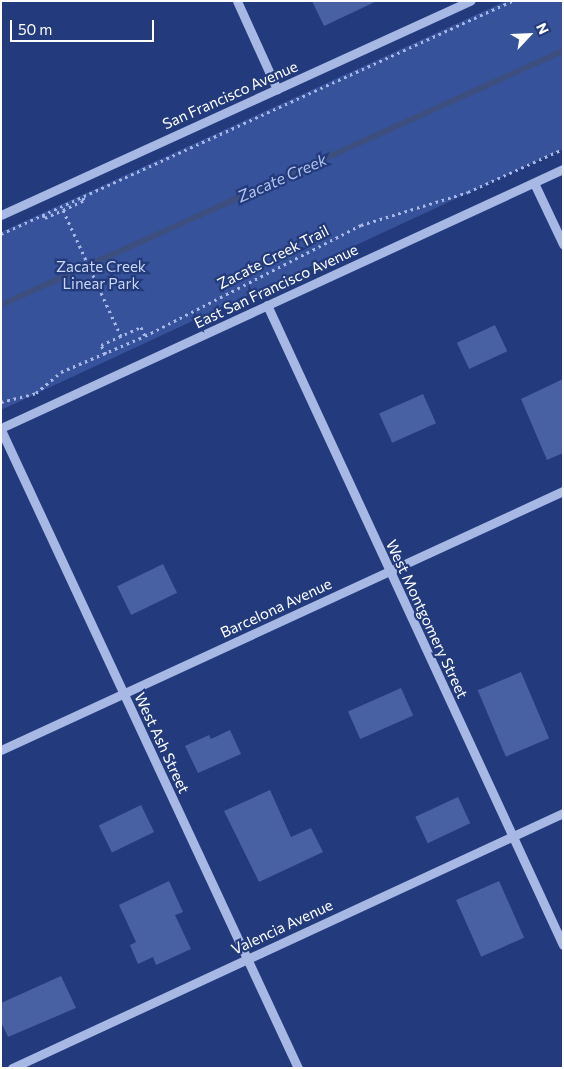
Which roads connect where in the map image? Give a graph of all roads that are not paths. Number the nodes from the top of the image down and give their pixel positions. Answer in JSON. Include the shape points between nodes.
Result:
{"nodes":[{"id":1,"x":237,"y":1,"type":"edge"},
{"id":2,"x":470,"y":1,"type":"edge"},
{"id":3,"x":277,"y":89,"type":"junction"},
{"id":4,"x":563,"y":169,"type":"edge"},
{"id":5,"x":534,"y":182,"type":"junction"},
{"id":6,"x":1,"y":215,"type":"edge"},
{"id":7,"x":563,"y":244,"type":"edge"},
{"id":8,"x":267,"y":305,"type":"junction"},
{"id":9,"x":1,"y":429,"type":"edge"},
{"id":10,"x":563,"y":491,"type":"edge"},
{"id":11,"x":390,"y":570,"type":"junction"},
{"id":12,"x":124,"y":694,"type":"junction"},
{"id":13,"x":1,"y":750,"type":"edge"},
{"id":14,"x":563,"y":813,"type":"edge"},
{"id":15,"x":512,"y":836,"type":"junction"},
{"id":16,"x":563,"y":945,"type":"edge"},
{"id":17,"x":247,"y":959,"type":"junction"},
{"id":18,"x":12,"y":1068,"type":"edge"},
{"id":19,"x":298,"y":1068,"type":"edge"}],
"edges":[{"from":1,"to":3,"type":"street"},
{"from":2,"to":3,"type":"street","name":"San Francisco Avenue"},
{"from":3,"to":6,"type":"street","name":"San Francisco Avenue"},
{"from":4,"to":5,"type":"street","name":"East San Francisco Avenue"},
{"from":5,"to":7,"type":"street"},
{"from":5,"to":8,"type":"street","name":"East San Francisco Avenue"},
{"from":8,"to":9,"type":"street","name":"East San Francisco Avenue"},
{"from":8,"to":11,"type":"street","name":"West Montgomery Street"},
{"from":9,"to":12,"type":"street","name":"West Ash Street"},
{"from":10,"to":11,"type":"street","name":"Barcelona Avenue"},
{"from":11,"to":12,"type":"street","name":"Barcelona Avenue"},
{"from":11,"to":15,"type":"street","name":"West Montgomery Street"},
{"from":12,"to":13,"type":"street","name":"Barcelona Avenue"},
{"from":12,"to":17,"type":"street","name":"West Ash Street"},
{"from":14,"to":15,"type":"street","name":"Valencia Avenue"},
{"from":15,"to":16,"type":"street","name":"West Montgomery Street"},
{"from":15,"to":17,"type":"street","name":"Valencia Avenue"},
{"from":17,"to":18,"type":"street","name":"Valencia Avenue"},
{"from":17,"to":19,"type":"street","name":"West Ash Street"}]}
